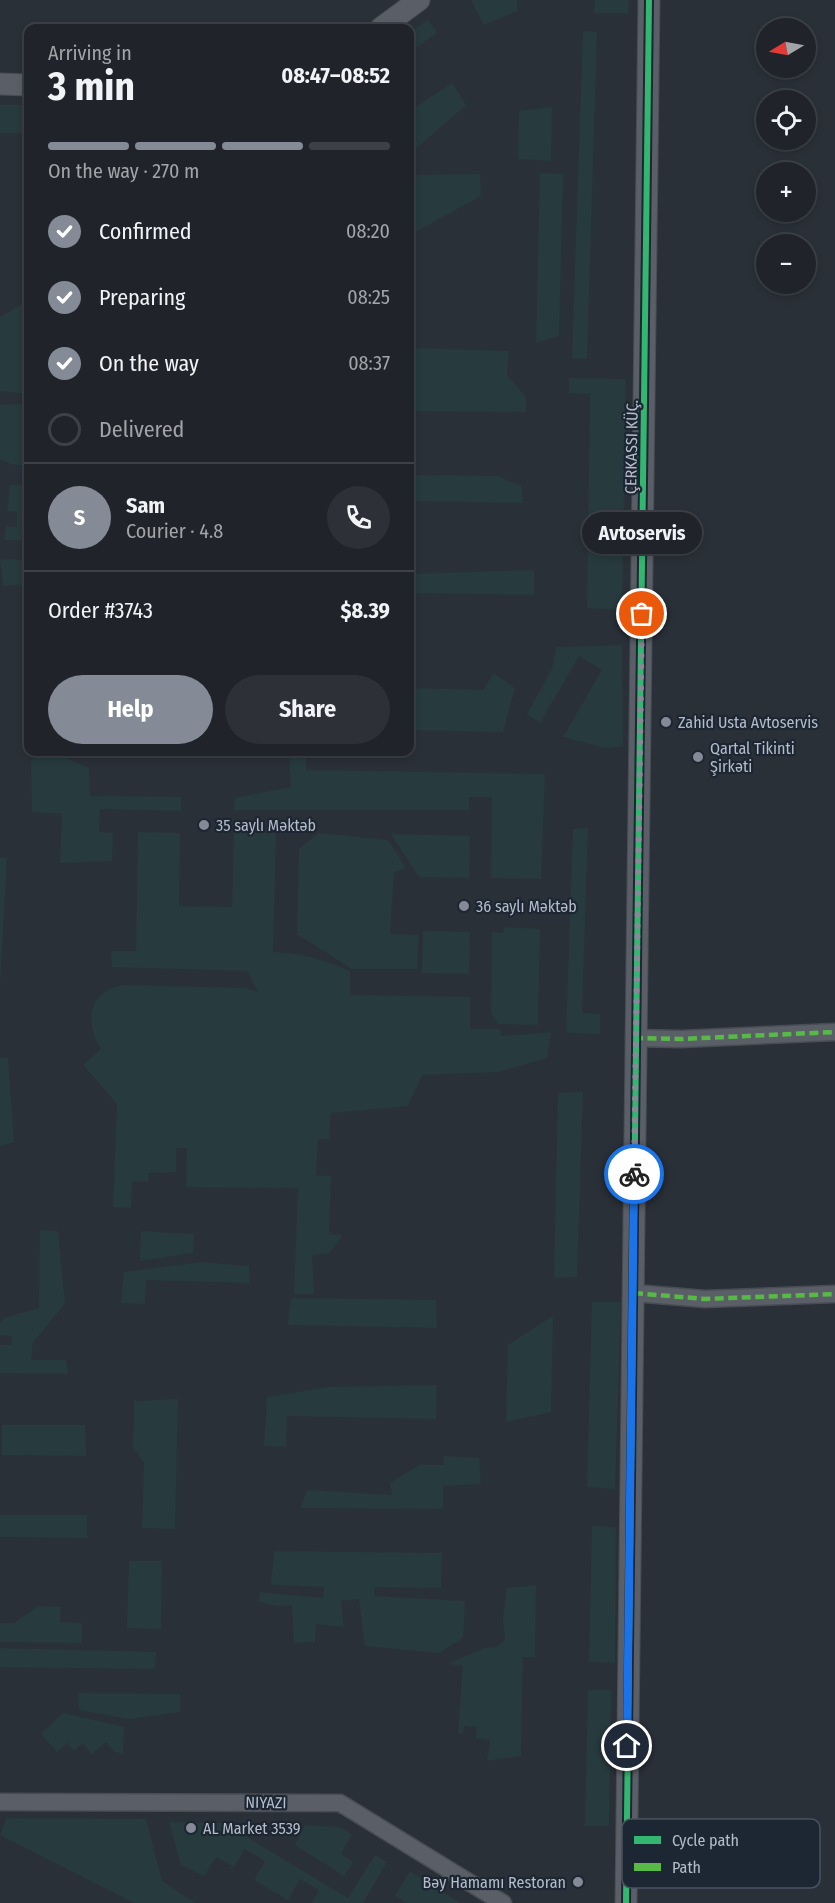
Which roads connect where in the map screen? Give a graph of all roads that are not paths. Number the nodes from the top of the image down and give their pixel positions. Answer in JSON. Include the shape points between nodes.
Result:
{"nodes":[{"id":1,"x":419,"y":0,"type":"edge"},
{"id":2,"x":649,"y":0,"type":"edge"},
{"id":3,"x":386,"y":24,"type":"edge"},
{"id":4,"x":0,"y":84,"type":"edge"},
{"id":5,"x":24,"y":85,"type":"edge"},
{"id":6,"x":835,"y":1032,"type":"edge"},
{"id":7,"x":634,"y":1038,"type":"junction"},
{"id":8,"x":634,"y":1293,"type":"junction"},
{"id":9,"x":835,"y":1294,"type":"edge"},
{"id":10,"x":0,"y":1802,"type":"edge"},
{"id":11,"x":627,"y":1819,"type":"edge"},
{"id":12,"x":626,"y":1888,"type":"edge"},
{"id":13,"x":503,"y":1903,"type":"edge"},
{"id":14,"x":626,"y":1903,"type":"edge"}],
"edges":[{"from":1,"to":3,"type":"street"},
{"from":2,"to":7,"type":"street"},
{"from":4,"to":5,"type":"street"},
{"from":6,"to":7,"type":"street"},
{"from":7,"to":8,"type":"street"},
{"from":8,"to":9,"type":"street","via":[[705,1299]]},
{"from":8,"to":11,"type":"street"},
{"from":10,"to":13,"type":"street","name":"NIYAZI","via":[[339,1803]]},
{"from":12,"to":14,"type":"street"}]}
